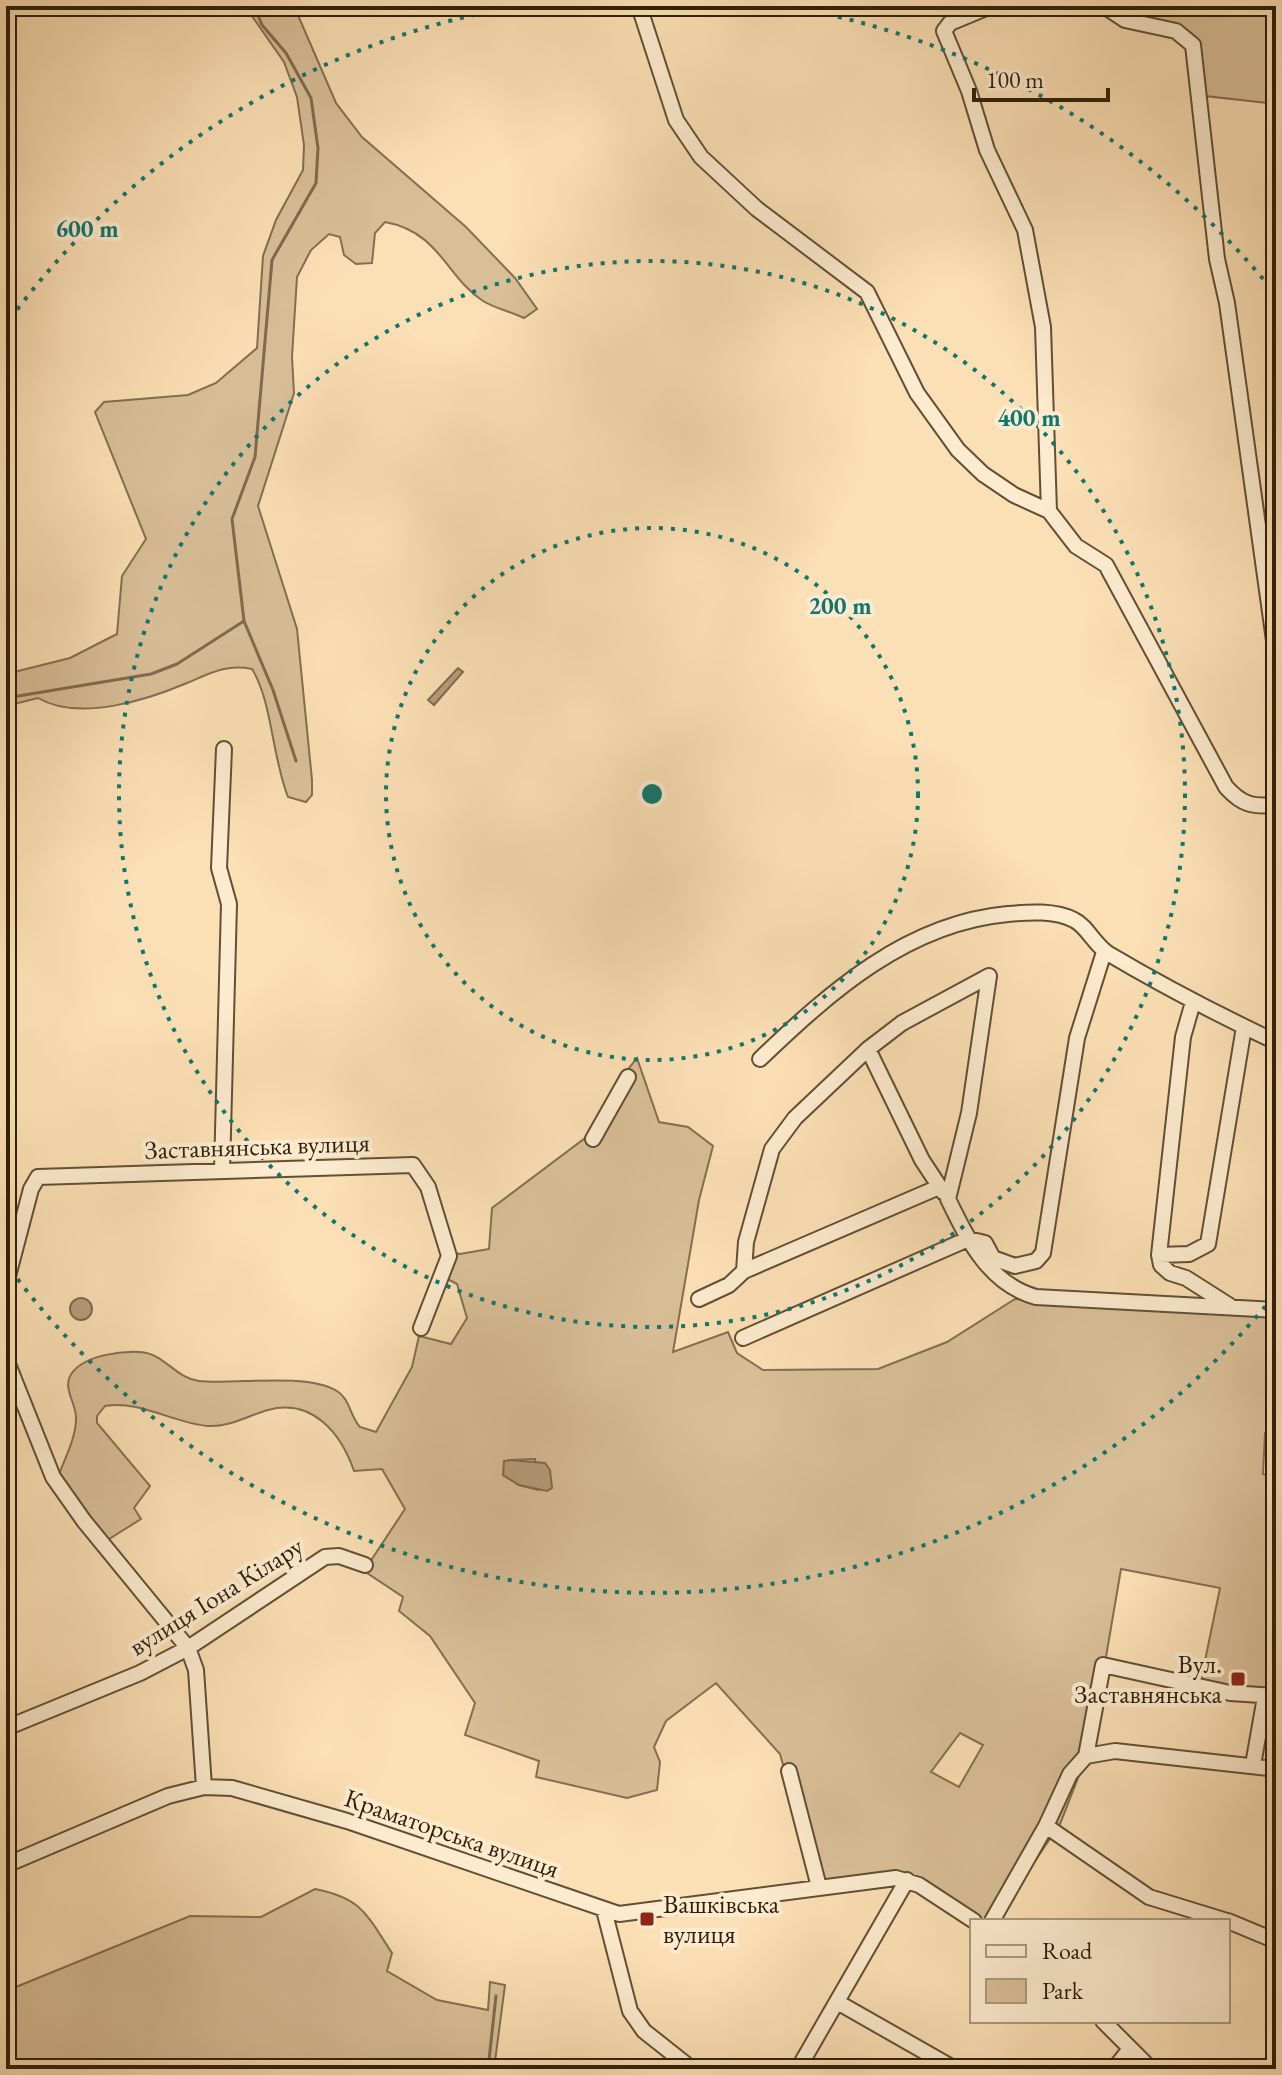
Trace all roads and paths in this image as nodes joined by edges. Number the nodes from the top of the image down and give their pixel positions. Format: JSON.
{"nodes":[{"id":1,"x":639,"y":6,"type":"edge"},
{"id":2,"x":991,"y":6,"type":"edge"},
{"id":3,"x":1104,"y":6,"type":"edge"},
{"id":4,"x":1049,"y":511,"type":"junction"},
{"id":5,"x":1276,"y":655,"type":"edge"},
{"id":6,"x":224,"y":749,"type":"dead end"},
{"id":7,"x":1276,"y":805,"type":"edge"},
{"id":8,"x":1104,"y":952,"type":"junction"},
{"id":9,"x":1193,"y":1002,"type":"junction"},
{"id":10,"x":1244,"y":1027,"type":"junction"},
{"id":11,"x":1276,"y":1042,"type":"edge"},
{"id":12,"x":868,"y":1049,"type":"junction"},
{"id":13,"x":760,"y":1059,"type":"dead end"},
{"id":14,"x":628,"y":1077,"type":"dead end"},
{"id":15,"x":593,"y":1139,"type":"dead end"},
{"id":16,"x":222,"y":1170,"type":"junction"},
{"id":17,"x":943,"y":1193,"type":"junction"},
{"id":18,"x":968,"y":1239,"type":"junction"},
{"id":19,"x":1159,"y":1255,"type":"junction"},
{"id":20,"x":744,"y":1271,"type":"junction"},
{"id":21,"x":6,"y":1284,"type":"edge"},
{"id":22,"x":699,"y":1299,"type":"dead end"},
{"id":23,"x":1234,"y":1308,"type":"junction"},
{"id":24,"x":1276,"y":1310,"type":"edge"},
{"id":25,"x":421,"y":1328,"type":"dead end"},
{"id":26,"x":743,"y":1338,"type":"dead end"},
{"id":27,"x":6,"y":1359,"type":"edge"},
{"id":28,"x":365,"y":1565,"type":"dead end"},
{"id":29,"x":188,"y":1648,"type":"junction"},
{"id":30,"x":1270,"y":1697,"type":"edge"},
{"id":31,"x":6,"y":1728,"type":"edge"},
{"id":32,"x":1086,"y":1756,"type":"junction"},
{"id":33,"x":1253,"y":1765,"type":"junction"},
{"id":34,"x":1276,"y":1769,"type":"edge"},
{"id":35,"x":789,"y":1771,"type":"dead end"},
{"id":36,"x":204,"y":1787,"type":"junction"},
{"id":37,"x":1046,"y":1826,"type":"junction"},
{"id":38,"x":6,"y":1865,"type":"edge"},
{"id":39,"x":902,"y":1879,"type":"junction"},
{"id":40,"x":819,"y":1887,"type":"junction"},
{"id":41,"x":604,"y":1910,"type":"junction"},
{"id":42,"x":971,"y":1919,"type":"edge"},
{"id":43,"x":993,"y":1919,"type":"edge"},
{"id":44,"x":1220,"y":1919,"type":"edge"},
{"id":45,"x":1230,"y":1922,"type":"edge"},
{"id":46,"x":1276,"y":1941,"type":"edge"},
{"id":47,"x":839,"y":2003,"type":"junction"},
{"id":48,"x":1105,"y":2023,"type":"edge"},
{"id":49,"x":1129,"y":2050,"type":"junction"},
{"id":50,"x":692,"y":2069,"type":"edge"},
{"id":51,"x":798,"y":2069,"type":"edge"},
{"id":52,"x":955,"y":2069,"type":"edge"},
{"id":53,"x":1114,"y":2069,"type":"edge"},
{"id":54,"x":1151,"y":2069,"type":"edge"}],
"edges":[{"from":1,"to":4,"type":"street"},
{"from":2,"to":4,"type":"street"},
{"from":3,"to":5,"type":"street"},
{"from":4,"to":7,"type":"street"},
{"from":6,"to":16,"type":"street"},
{"from":8,"to":9,"type":"street"},
{"from":8,"to":13,"type":"street"},
{"from":8,"to":18,"type":"street"},
{"from":9,"to":10,"type":"street"},
{"from":9,"to":19,"type":"street"},
{"from":10,"to":11,"type":"street"},
{"from":10,"to":19,"type":"street"},
{"from":12,"to":17,"type":"street"},
{"from":12,"to":17,"type":"street"},
{"from":12,"to":20,"type":"street"},
{"from":14,"to":15,"type":"street"},
{"from":16,"to":21,"type":"street","name":"Заставнянська вулиця"},
{"from":16,"to":25,"type":"street","name":"Заставнянська вулиця"},
{"from":17,"to":18,"type":"street"},
{"from":17,"to":20,"type":"street"},
{"from":18,"to":23,"type":"street"},
{"from":18,"to":26,"type":"street"},
{"from":19,"to":23,"type":"street"},
{"from":20,"to":22,"type":"street"},
{"from":23,"to":24,"type":"street"},
{"from":27,"to":29,"type":"street"},
{"from":28,"to":29,"type":"street","name":"вулиця Іона Кілару"},
{"from":29,"to":31,"type":"street","name":"вулиця Іона Кілару"},
{"from":29,"to":36,"type":"street"},
{"from":30,"to":32,"type":"street"},
{"from":30,"to":33,"type":"street"},
{"from":32,"to":33,"type":"street"},
{"from":32,"to":37,"type":"street"},
{"from":33,"to":34,"type":"street"},
{"from":35,"to":40,"type":"street"},
{"from":36,"to":38,"type":"street","name":"Краматорська вулиця"},
{"from":36,"to":41,"type":"street","name":"Краматорська вулиця"},
{"from":37,"to":43,"type":"street"},
{"from":37,"to":44,"type":"street"},
{"from":39,"to":40,"type":"street","name":"Краматорська вулиця"},
{"from":39,"to":42,"type":"street"},
{"from":39,"to":47,"type":"street"},
{"from":40,"to":41,"type":"street","name":"Краматорська вулиця"},
{"from":41,"to":50,"type":"street"},
{"from":45,"to":46,"type":"street"},
{"from":47,"to":51,"type":"street"},
{"from":47,"to":52,"type":"street"},
{"from":48,"to":49,"type":"street"},
{"from":49,"to":53,"type":"street"},
{"from":49,"to":54,"type":"street"}]}
